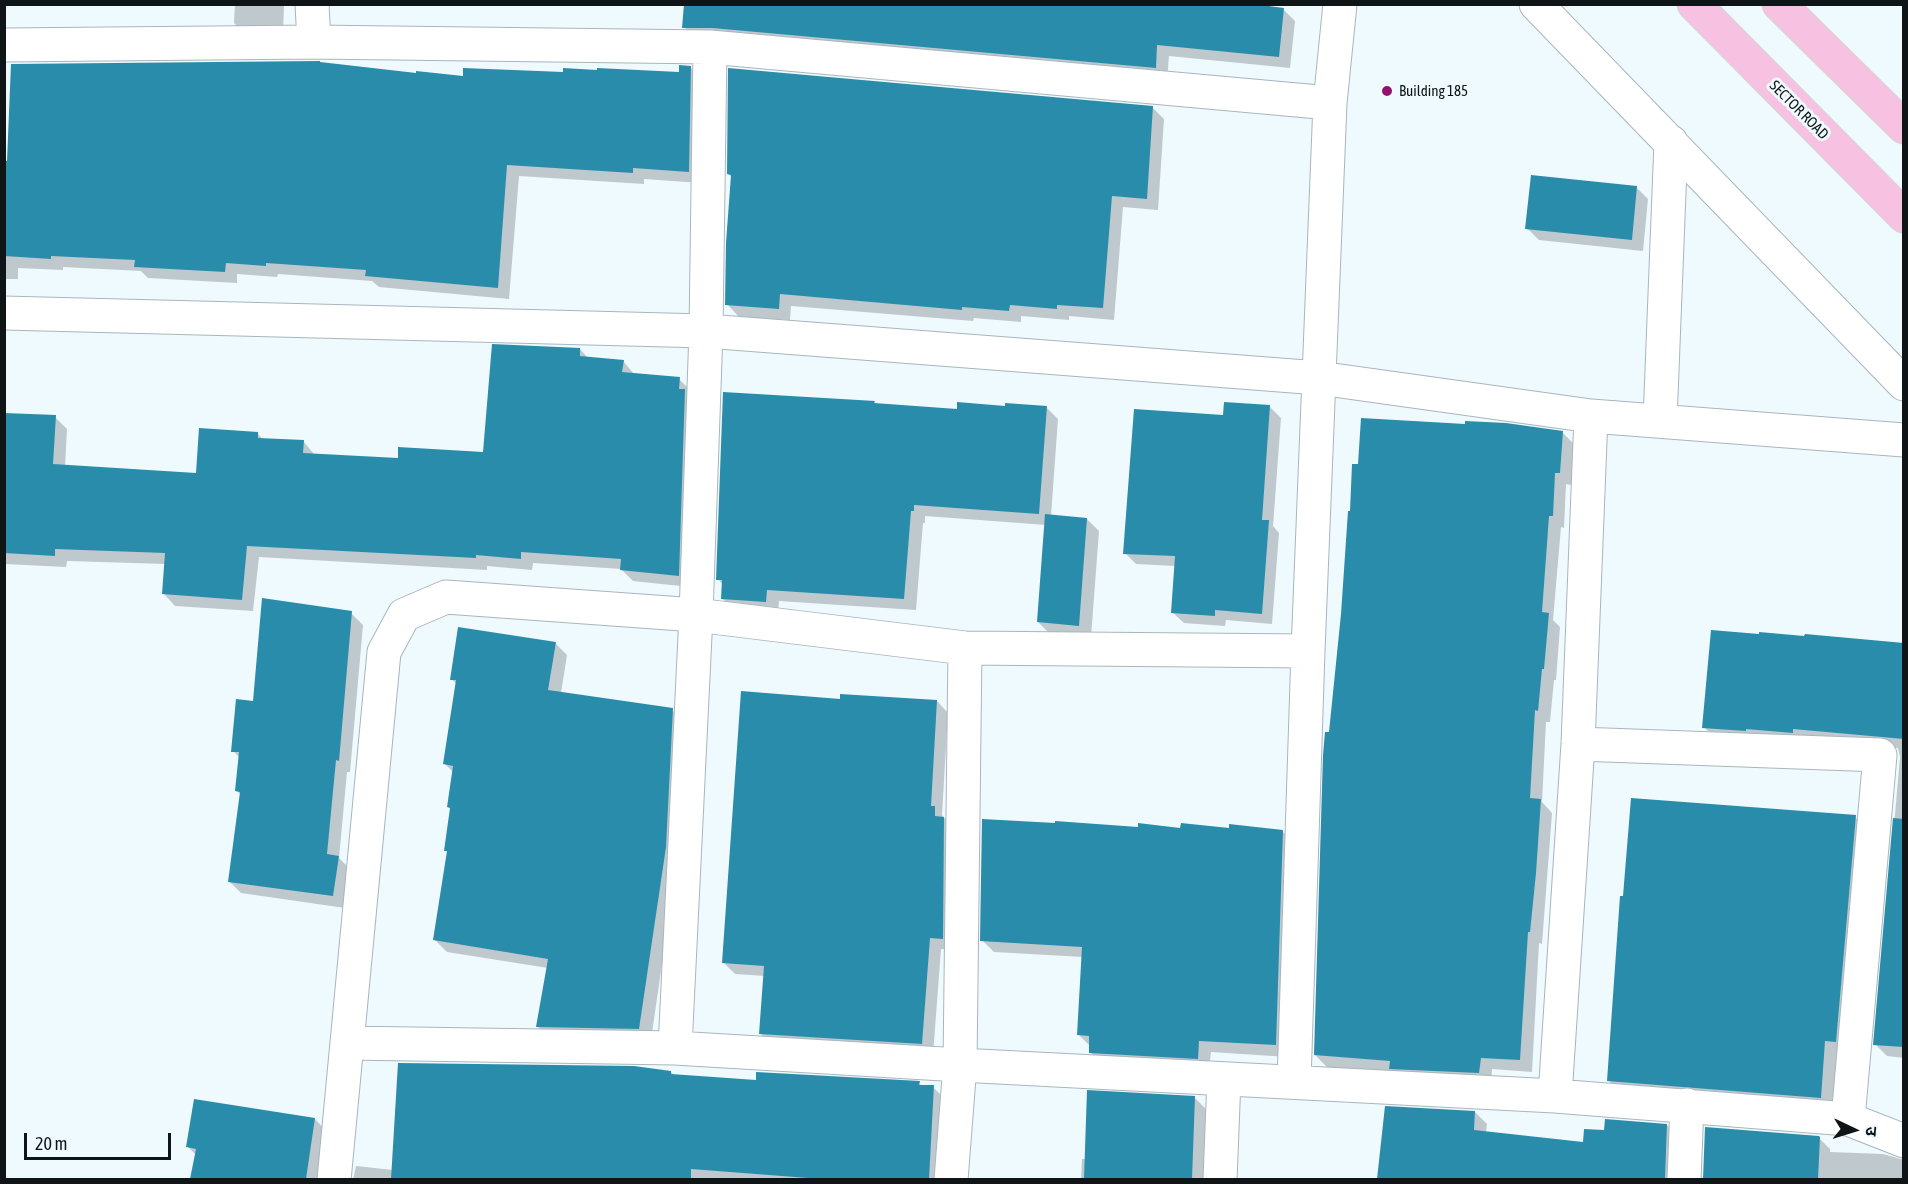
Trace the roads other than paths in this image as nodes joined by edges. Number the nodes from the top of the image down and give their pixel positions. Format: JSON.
{"nodes":[{"id":1,"x":312,"y":4,"type":"edge"},
{"id":2,"x":1340,"y":4,"type":"edge"},
{"id":3,"x":1536,"y":4,"type":"edge"},
{"id":4,"x":1694,"y":4,"type":"edge"},
{"id":5,"x":1779,"y":4,"type":"edge"},
{"id":6,"x":314,"y":42,"type":"junction"},
{"id":7,"x":4,"y":45,"type":"edge"},
{"id":8,"x":710,"y":47,"type":"junction"},
{"id":9,"x":1330,"y":103,"type":"junction"},
{"id":10,"x":1904,"y":128,"type":"edge"},
{"id":11,"x":1671,"y":142,"type":"junction"},
{"id":12,"x":1904,"y":216,"type":"edge"},
{"id":13,"x":4,"y":313,"type":"edge"},
{"id":14,"x":706,"y":331,"type":"junction"},
{"id":15,"x":1319,"y":378,"type":"junction"},
{"id":16,"x":1904,"y":384,"type":"edge"},
{"id":17,"x":1591,"y":416,"type":"junction"},
{"id":18,"x":1660,"y":421,"type":"junction"},
{"id":19,"x":1904,"y":440,"type":"edge"},
{"id":20,"x":696,"y":615,"type":"junction"},
{"id":21,"x":964,"y":648,"type":"junction"},
{"id":22,"x":1308,"y":651,"type":"junction"},
{"id":23,"x":1578,"y":744,"type":"junction"},
{"id":24,"x":347,"y":1043,"type":"junction"},
{"id":25,"x":675,"y":1048,"type":"junction"},
{"id":26,"x":960,"y":1065,"type":"junction"},
{"id":27,"x":1224,"y":1079,"type":"junction"},
{"id":28,"x":1294,"y":1082,"type":"junction"},
{"id":29,"x":1555,"y":1096,"type":"junction"},
{"id":30,"x":1687,"y":1105,"type":"junction"},
{"id":31,"x":1848,"y":1119,"type":"junction"},
{"id":32,"x":1904,"y":1141,"type":"edge"},
{"id":33,"x":334,"y":1179,"type":"edge"},
{"id":34,"x":951,"y":1179,"type":"edge"},
{"id":35,"x":1220,"y":1179,"type":"edge"},
{"id":36,"x":1684,"y":1179,"type":"edge"}],
"edges":[{"from":1,"to":6,"type":"street"},
{"from":2,"to":9,"type":"street"},
{"from":3,"to":11,"type":"street"},
{"from":4,"to":12,"type":"main road","name":"SECTOR ROAD"},
{"from":5,"to":10,"type":"main road"},
{"from":6,"to":7,"type":"street"},
{"from":6,"to":8,"type":"street"},
{"from":8,"to":9,"type":"street"},
{"from":8,"to":14,"type":"street"},
{"from":9,"to":15,"type":"street"},
{"from":11,"to":16,"type":"street"},
{"from":11,"to":18,"type":"street"},
{"from":13,"to":14,"type":"street"},
{"from":14,"to":15,"type":"street"},
{"from":14,"to":20,"type":"street"},
{"from":15,"to":17,"type":"street"},
{"from":15,"to":22,"type":"street"},
{"from":17,"to":18,"type":"street"},
{"from":17,"to":23,"type":"street"},
{"from":18,"to":19,"type":"street"},
{"from":20,"to":21,"type":"street"},
{"from":20,"to":24,"type":"street"},
{"from":20,"to":25,"type":"street"},
{"from":21,"to":22,"type":"street"},
{"from":21,"to":26,"type":"street"},
{"from":22,"to":28,"type":"street"},
{"from":23,"to":29,"type":"street"},
{"from":23,"to":31,"type":"street"},
{"from":24,"to":25,"type":"street"},
{"from":24,"to":33,"type":"street"},
{"from":25,"to":26,"type":"street"},
{"from":26,"to":27,"type":"street"},
{"from":26,"to":34,"type":"street"},
{"from":27,"to":28,"type":"street"},
{"from":27,"to":35,"type":"street"},
{"from":28,"to":29,"type":"street"},
{"from":29,"to":30,"type":"street"},
{"from":30,"to":31,"type":"street"},
{"from":30,"to":36,"type":"street"},
{"from":31,"to":32,"type":"street"}]}
